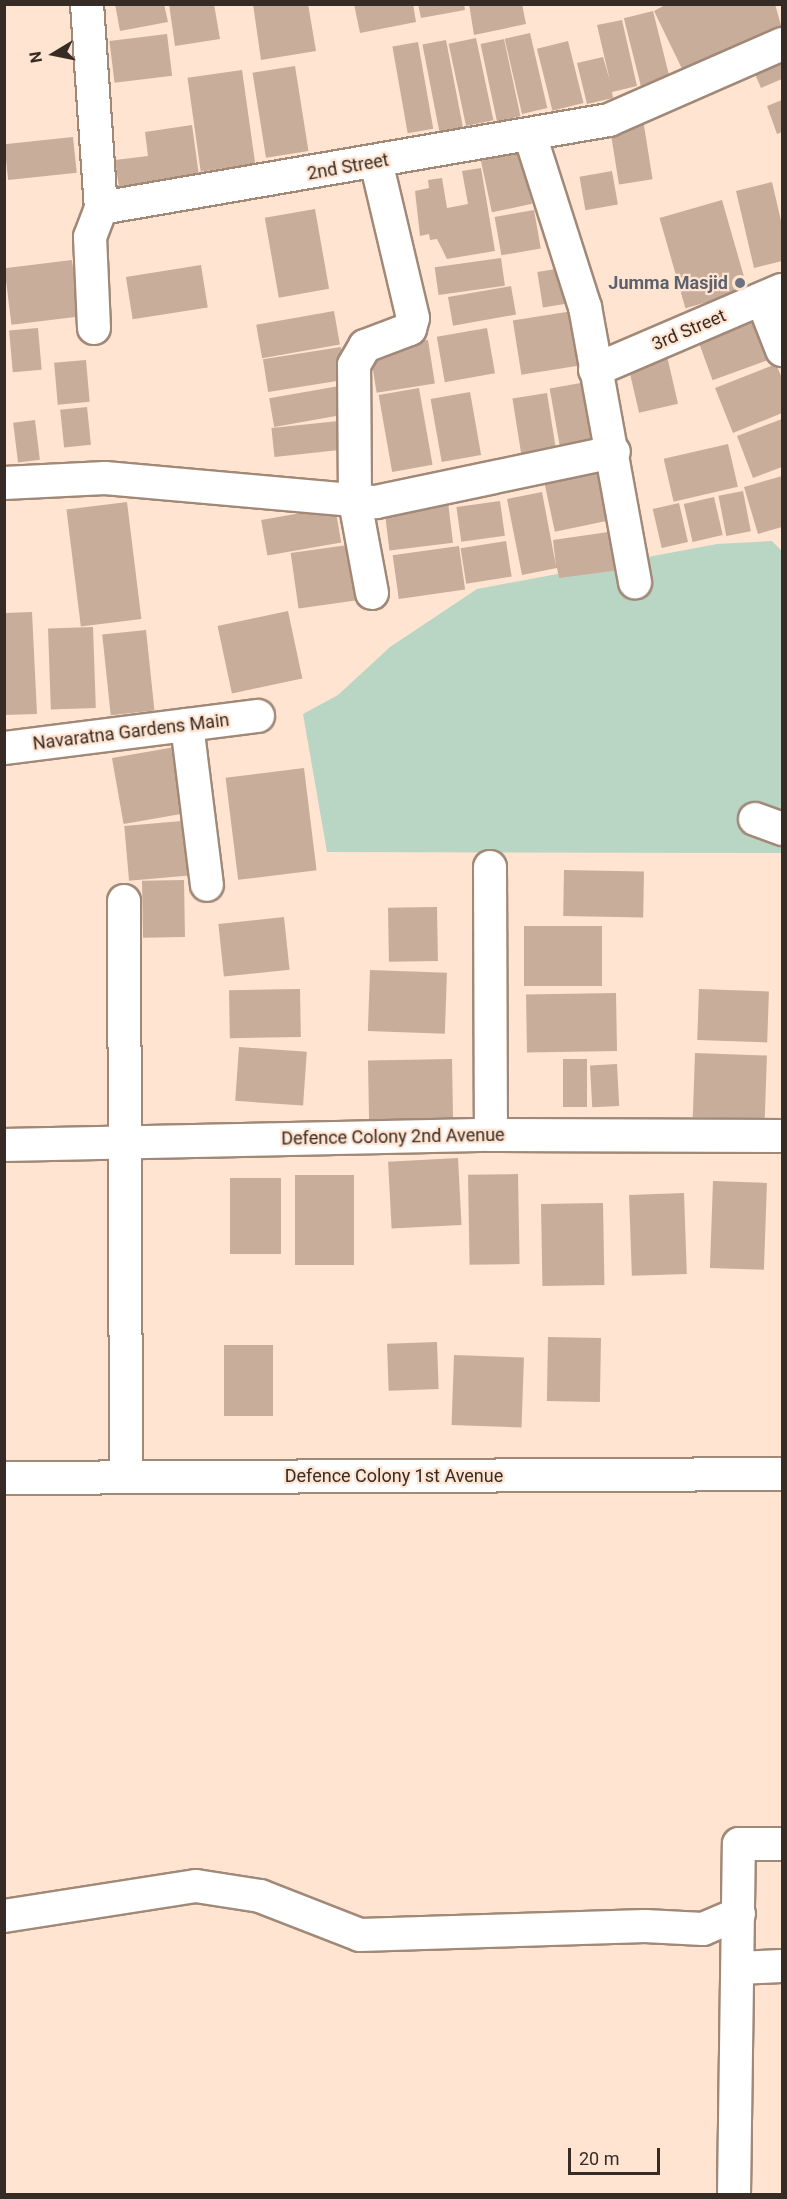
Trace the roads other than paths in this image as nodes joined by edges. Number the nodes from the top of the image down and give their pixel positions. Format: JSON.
{"nodes":[{"id":1,"x":87,"y":4,"type":"edge"},
{"id":2,"x":783,"y":44,"type":"edge"},
{"id":3,"x":530,"y":135,"type":"junction"},
{"id":4,"x":376,"y":162,"type":"junction"},
{"id":5,"x":101,"y":208,"type":"junction"},
{"id":6,"x":772,"y":295,"type":"edge"},
{"id":7,"x":94,"y":328,"type":"dead end"},
{"id":8,"x":783,"y":350,"type":"edge"},
{"id":9,"x":595,"y":369,"type":"junction"},
{"id":10,"x":614,"y":452,"type":"junction"},
{"id":11,"x":4,"y":483,"type":"edge"},
{"id":12,"x":355,"y":501,"type":"junction"},
{"id":13,"x":635,"y":582,"type":"dead end"},
{"id":14,"x":372,"y":593,"type":"dead end"},
{"id":15,"x":258,"y":716,"type":"dead end"},
{"id":16,"x":187,"y":725,"type":"junction"},
{"id":17,"x":4,"y":748,"type":"edge"},
{"id":18,"x":489,"y":867,"type":"dead end"},
{"id":19,"x":207,"y":885,"type":"dead end"},
{"id":20,"x":124,"y":901,"type":"dead end"},
{"id":21,"x":491,"y":1134,"type":"junction"},
{"id":22,"x":783,"y":1136,"type":"edge"},
{"id":23,"x":126,"y":1143,"type":"junction"},
{"id":24,"x":4,"y":1145,"type":"edge"},
{"id":25,"x":783,"y":1474,"type":"edge"},
{"id":26,"x":126,"y":1477,"type":"junction"},
{"id":27,"x":4,"y":1478,"type":"edge"},
{"id":28,"x":783,"y":1844,"type":"edge"},
{"id":29,"x":738,"y":1914,"type":"junction"},
{"id":30,"x":4,"y":1916,"type":"edge"},
{"id":31,"x":783,"y":1966,"type":"edge"},
{"id":32,"x":738,"y":1968,"type":"junction"},
{"id":33,"x":735,"y":2194,"type":"edge"}],
"edges":[{"from":1,"to":5,"type":"street"},
{"from":2,"to":3,"type":"street","name":"2nd Street"},
{"from":3,"to":4,"type":"street","name":"2nd Street"},
{"from":3,"to":9,"type":"street"},
{"from":4,"to":5,"type":"street","name":"2nd Street"},
{"from":4,"to":12,"type":"street"},
{"from":5,"to":7,"type":"street"},
{"from":6,"to":8,"type":"street"},
{"from":6,"to":9,"type":"street","name":"3rd Street"},
{"from":9,"to":10,"type":"street"},
{"from":10,"to":12,"type":"street"},
{"from":10,"to":13,"type":"street"},
{"from":11,"to":12,"type":"street"},
{"from":12,"to":14,"type":"street"},
{"from":15,"to":16,"type":"street","name":"Navaratna Gardens Main"},
{"from":16,"to":17,"type":"street","name":"Navaratna Gardens Main"},
{"from":16,"to":19,"type":"street"},
{"from":18,"to":21,"type":"street"},
{"from":20,"to":23,"type":"street"},
{"from":21,"to":22,"type":"street","name":"Defence Colony 2nd Avenue"},
{"from":21,"to":23,"type":"street","name":"Defence Colony 2nd Avenue"},
{"from":23,"to":24,"type":"street","name":"Defence Colony 2nd Avenue"},
{"from":23,"to":26,"type":"street"},
{"from":25,"to":26,"type":"street","name":"Defence Colony 1st Avenue"},
{"from":26,"to":27,"type":"street","name":"Defence Colony 1st Avenue"},
{"from":28,"to":29,"type":"street"},
{"from":29,"to":30,"type":"street"},
{"from":29,"to":32,"type":"street"},
{"from":31,"to":32,"type":"street"},
{"from":32,"to":33,"type":"street"}]}
